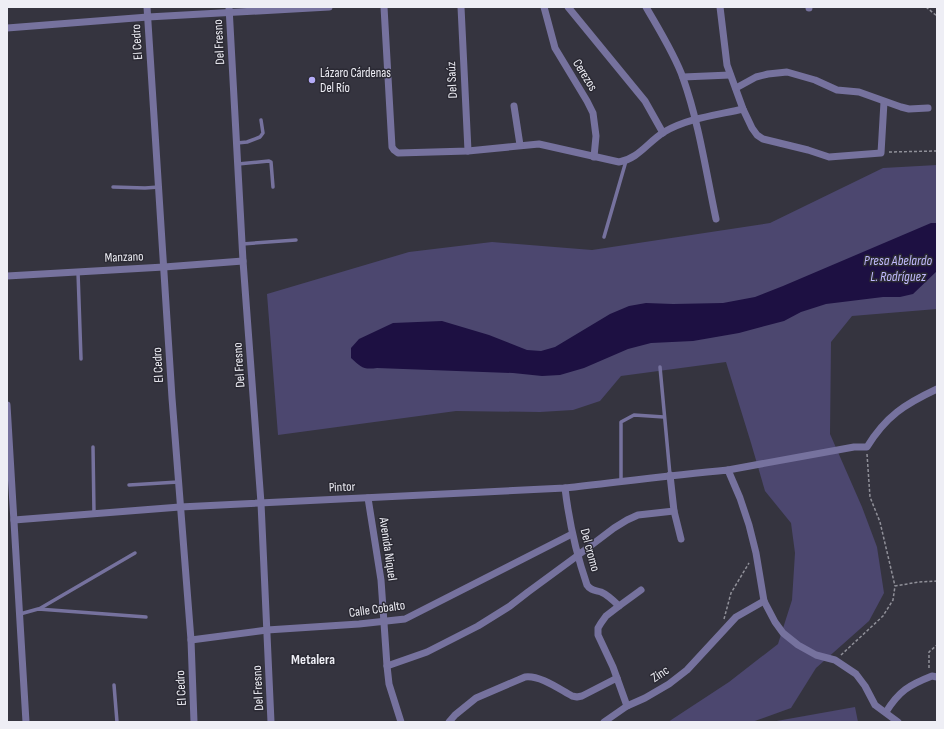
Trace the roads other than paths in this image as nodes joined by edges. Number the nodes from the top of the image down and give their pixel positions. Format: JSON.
{"nodes":[{"id":1,"x":147,"y":7,"type":"edge"},
{"id":2,"x":329,"y":7,"type":"edge"},
{"id":3,"x":384,"y":7,"type":"edge"},
{"id":4,"x":461,"y":7,"type":"edge"},
{"id":5,"x":544,"y":7,"type":"edge"},
{"id":6,"x":568,"y":7,"type":"edge"},
{"id":7,"x":646,"y":7,"type":"edge"},
{"id":8,"x":720,"y":7,"type":"edge"},
{"id":9,"x":309,"y":8,"type":"edge"},
{"id":10,"x":229,"y":10,"type":"edge"},
{"id":11,"x":148,"y":17,"type":"junction"},
{"id":12,"x":7,"y":28,"type":"edge"},
{"id":13,"x":730,"y":75,"type":"junction"},
{"id":14,"x":683,"y":77,"type":"junction"},
{"id":15,"x":736,"y":88,"type":"junction"},
{"id":16,"x":884,"y":102,"type":"junction"},
{"id":17,"x":514,"y":106,"type":"dead end"},
{"id":18,"x":928,"y":108,"type":"dead end"},
{"id":19,"x":743,"y":110,"type":"junction"},
{"id":20,"x":695,"y":119,"type":"junction"},
{"id":21,"x":261,"y":120,"type":"dead end"},
{"id":22,"x":663,"y":132,"type":"junction"},
{"id":23,"x":237,"y":143,"type":"junction"},
{"id":24,"x":520,"y":146,"type":"junction"},
{"id":25,"x":468,"y":151,"type":"junction"},
{"id":26,"x":594,"y":157,"type":"junction"},
{"id":27,"x":626,"y":161,"type":"junction"},
{"id":28,"x":238,"y":164,"type":"junction"},
{"id":29,"x":113,"y":187,"type":"dead end"},
{"id":30,"x":159,"y":187,"type":"junction"},
{"id":31,"x":273,"y":187,"type":"dead end"},
{"id":32,"x":716,"y":219,"type":"dead end"},
{"id":33,"x":604,"y":237,"type":"dead end"},
{"id":34,"x":296,"y":240,"type":"dead end"},
{"id":35,"x":242,"y":244,"type":"junction"},
{"id":36,"x":243,"y":261,"type":"junction"},
{"id":37,"x":164,"y":267,"type":"junction"},
{"id":38,"x":78,"y":271,"type":"junction"},
{"id":39,"x":7,"y":276,"type":"edge"},
{"id":40,"x":81,"y":359,"type":"dead end"},
{"id":41,"x":660,"y":367,"type":"dead end"},
{"id":42,"x":937,"y":389,"type":"edge"},
{"id":43,"x":7,"y":405,"type":"edge"},
{"id":44,"x":664,"y":417,"type":"junction"},
{"id":45,"x":94,"y":447,"type":"dead end"},
{"id":46,"x":728,"y":470,"type":"junction"},
{"id":47,"x":670,"y":475,"type":"junction"},
{"id":48,"x":178,"y":482,"type":"junction"},
{"id":49,"x":621,"y":482,"type":"junction"},
{"id":50,"x":129,"y":485,"type":"dead end"},
{"id":51,"x":565,"y":488,"type":"junction"},
{"id":52,"x":368,"y":498,"type":"junction"},
{"id":53,"x":261,"y":502,"type":"junction"},
{"id":54,"x":180,"y":507,"type":"junction"},
{"id":55,"x":674,"y":511,"type":"junction"},
{"id":56,"x":94,"y":513,"type":"junction"},
{"id":57,"x":14,"y":520,"type":"junction"},
{"id":58,"x":572,"y":534,"type":"junction"},
{"id":59,"x":681,"y":539,"type":"dead end"},
{"id":60,"x":135,"y":553,"type":"dead end"},
{"id":61,"x":577,"y":556,"type":"junction"},
{"id":62,"x":641,"y":590,"type":"dead end"},
{"id":63,"x":764,"y":601,"type":"junction"},
{"id":64,"x":619,"y":606,"type":"junction"},
{"id":65,"x":38,"y":609,"type":"junction"},
{"id":66,"x":20,"y":614,"type":"junction"},
{"id":67,"x":146,"y":618,"type":"dead end"},
{"id":68,"x":384,"y":622,"type":"junction"},
{"id":69,"x":267,"y":630,"type":"junction"},
{"id":70,"x":191,"y":640,"type":"junction"},
{"id":71,"x":386,"y":666,"type":"junction"},
{"id":72,"x":934,"y":677,"type":"edge"},
{"id":73,"x":617,"y":678,"type":"junction"},
{"id":74,"x":114,"y":685,"type":"dead end"},
{"id":75,"x":628,"y":706,"type":"junction"},
{"id":76,"x":886,"y":712,"type":"junction"},
{"id":77,"x":26,"y":722,"type":"edge"},
{"id":78,"x":117,"y":722,"type":"edge"},
{"id":79,"x":194,"y":722,"type":"edge"},
{"id":80,"x":271,"y":722,"type":"edge"},
{"id":81,"x":401,"y":722,"type":"edge"},
{"id":82,"x":449,"y":722,"type":"edge"},
{"id":83,"x":604,"y":722,"type":"edge"},
{"id":84,"x":897,"y":722,"type":"edge"}],
"edges":[{"from":1,"to":11,"type":"street","name":"El Cedro"},
{"from":2,"to":9,"type":"street"},
{"from":3,"to":25,"type":"street"},
{"from":4,"to":25,"type":"street","name":"Del Saúz"},
{"from":5,"to":26,"type":"street","name":"Cerezos"},
{"from":6,"to":22,"type":"street"},
{"from":7,"to":14,"type":"street"},
{"from":8,"to":13,"type":"street"},
{"from":9,"to":10,"type":"street"},
{"from":10,"to":11,"type":"street"},
{"from":10,"to":23,"type":"street","name":"Del Fresno"},
{"from":11,"to":12,"type":"street"},
{"from":11,"to":30,"type":"street","name":"El Cedro"},
{"from":13,"to":14,"type":"street"},
{"from":13,"to":15,"type":"street"},
{"from":14,"to":20,"type":"street"},
{"from":15,"to":16,"type":"street"},
{"from":15,"to":19,"type":"street"},
{"from":16,"to":18,"type":"street"},
{"from":16,"to":19,"type":"street"},
{"from":17,"to":24,"type":"street"},
{"from":19,"to":20,"type":"street"},
{"from":20,"to":22,"type":"street"},
{"from":20,"to":32,"type":"street"},
{"from":21,"to":23,"type":"lane"},
{"from":22,"to":27,"type":"street"},
{"from":23,"to":28,"type":"street","name":"Del Fresno"},
{"from":24,"to":25,"type":"street"},
{"from":24,"to":26,"type":"street"},
{"from":26,"to":27,"type":"street"},
{"from":27,"to":33,"type":"lane"},
{"from":28,"to":31,"type":"lane"},
{"from":28,"to":35,"type":"street","name":"Del Fresno"},
{"from":29,"to":30,"type":"lane"},
{"from":30,"to":37,"type":"street","name":"El Cedro"},
{"from":34,"to":35,"type":"lane"},
{"from":35,"to":36,"type":"street","name":"Del Fresno"},
{"from":36,"to":37,"type":"street","name":"Manzano"},
{"from":36,"to":53,"type":"street","name":"Del Fresno"},
{"from":37,"to":38,"type":"street","name":"Manzano"},
{"from":37,"to":48,"type":"street","name":"El Cedro"},
{"from":38,"to":39,"type":"street","name":"Manzano"},
{"from":38,"to":40,"type":"lane"},
{"from":41,"to":44,"type":"lane"},
{"from":42,"to":46,"type":"street","name":"Pintor"},
{"from":43,"to":57,"type":"street"},
{"from":44,"to":47,"type":"lane"},
{"from":44,"to":49,"type":"lane"},
{"from":45,"to":56,"type":"lane"},
{"from":46,"to":47,"type":"street","name":"Pintor"},
{"from":46,"to":63,"type":"street"},
{"from":47,"to":49,"type":"street","name":"Pintor"},
{"from":47,"to":55,"type":"street"},
{"from":48,"to":50,"type":"lane"},
{"from":48,"to":54,"type":"street","name":"El Cedro"},
{"from":49,"to":51,"type":"street","name":"Pintor"},
{"from":51,"to":52,"type":"street","name":"Pintor"},
{"from":51,"to":58,"type":"street","name":"Del cromo"},
{"from":52,"to":53,"type":"street","name":"Pintor"},
{"from":52,"to":68,"type":"street","name":"Avenida Niquel"},
{"from":53,"to":54,"type":"street","name":"Pintor"},
{"from":53,"to":69,"type":"street","name":"Del Fresno"},
{"from":54,"to":56,"type":"street","name":"Pintor"},
{"from":54,"to":70,"type":"street","name":"El Cedro"},
{"from":55,"to":59,"type":"street"},
{"from":55,"to":61,"type":"street"},
{"from":56,"to":57,"type":"street","name":"Pintor"},
{"from":57,"to":66,"type":"street"},
{"from":58,"to":61,"type":"street","name":"Del cromo"},
{"from":58,"to":68,"type":"street","name":"Calle Cobalto"},
{"from":60,"to":65,"type":"lane"},
{"from":61,"to":64,"type":"street","name":"Del cromo"},
{"from":61,"to":71,"type":"street"},
{"from":62,"to":64,"type":"street"},
{"from":63,"to":75,"type":"street","name":"Zinc"},
{"from":63,"to":76,"type":"street"},
{"from":64,"to":73,"type":"street"},
{"from":65,"to":66,"type":"lane"},
{"from":65,"to":67,"type":"lane"},
{"from":66,"to":77,"type":"street"},
{"from":68,"to":69,"type":"street","name":"Calle Cobalto"},
{"from":68,"to":71,"type":"street","name":"Avenida Niquel"},
{"from":69,"to":70,"type":"street","name":"Calle Cobalto"},
{"from":69,"to":80,"type":"street","name":"Del Fresno"},
{"from":70,"to":79,"type":"street","name":"El Cedro"},
{"from":71,"to":81,"type":"street","name":"Avenida Niquel"},
{"from":72,"to":76,"type":"street"},
{"from":73,"to":75,"type":"street"},
{"from":73,"to":82,"type":"street"},
{"from":74,"to":78,"type":"lane"},
{"from":75,"to":83,"type":"street","name":"Zinc"},
{"from":76,"to":84,"type":"street"}]}
